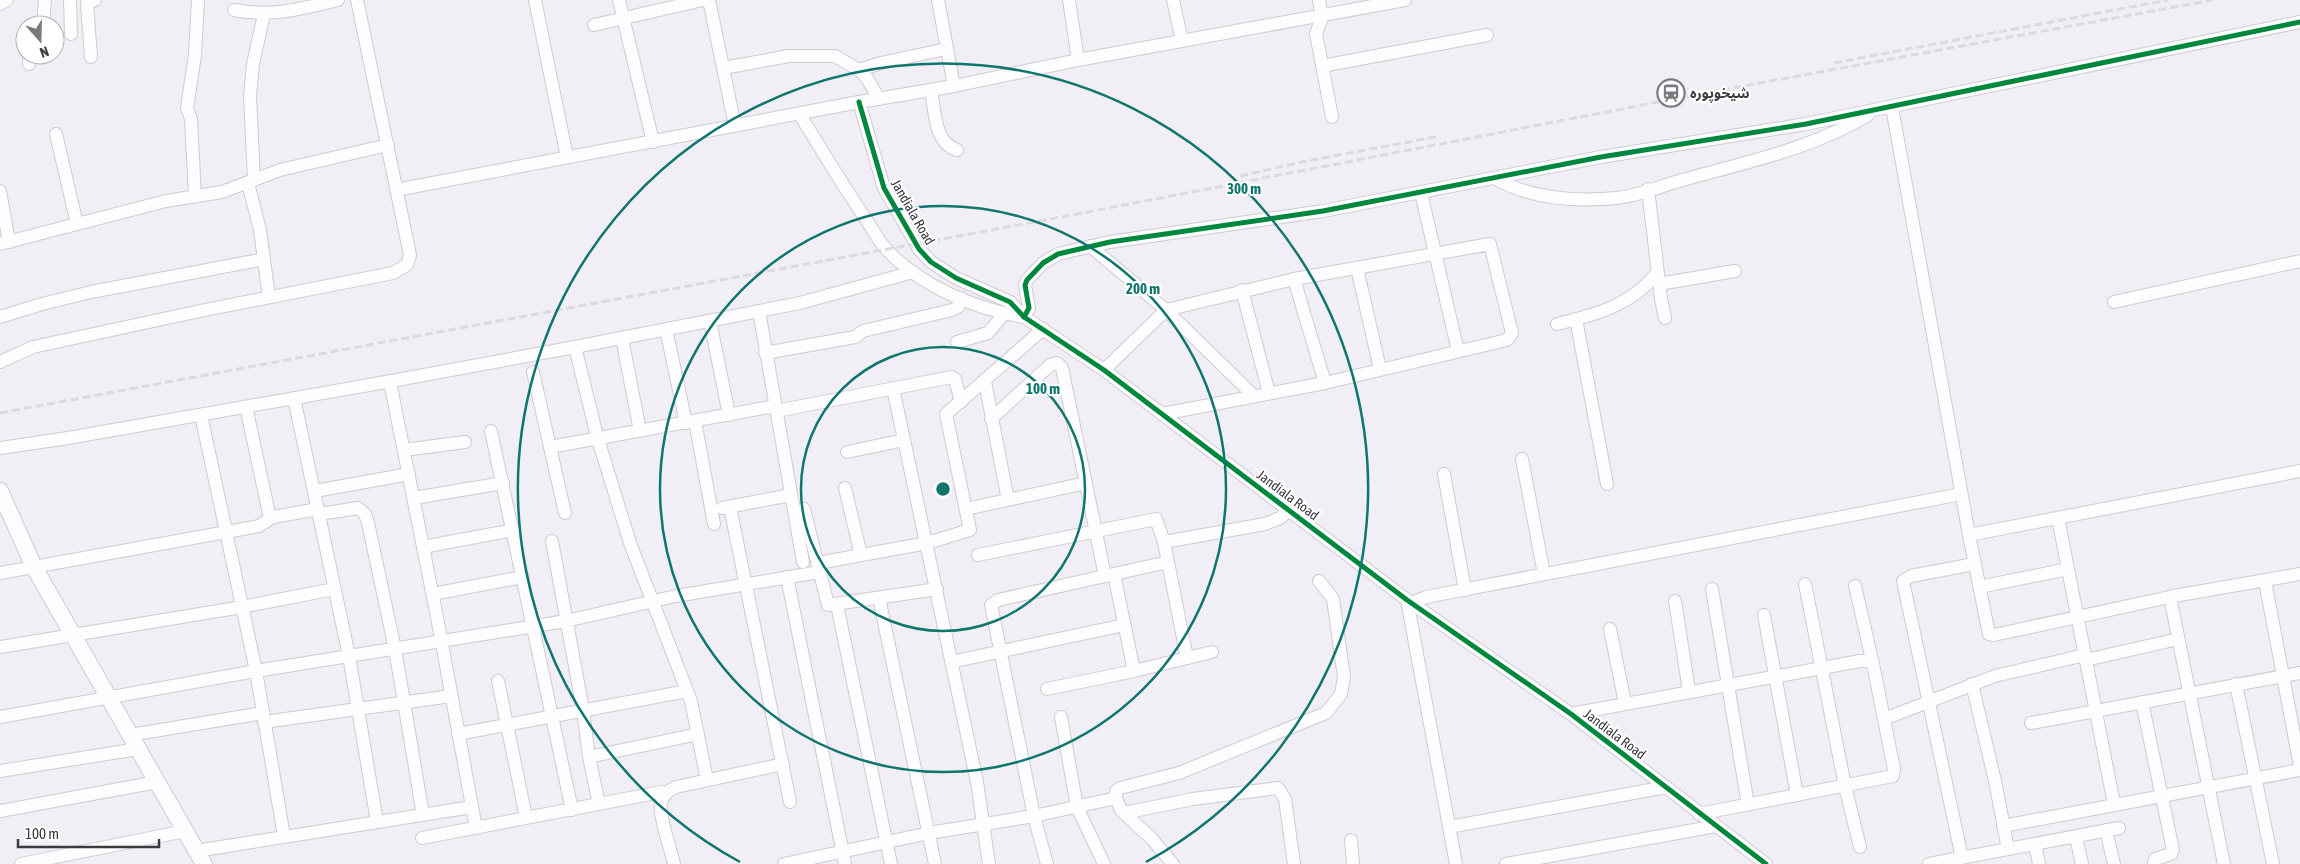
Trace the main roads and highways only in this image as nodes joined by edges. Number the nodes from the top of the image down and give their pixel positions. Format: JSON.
{"nodes":[{"id":1,"x":0,"y":491,"type":"edge"},
{"id":2,"x":200,"y":858,"type":"edge"}],
"edges":[{"from":1,"to":2,"type":"main road"}]}
